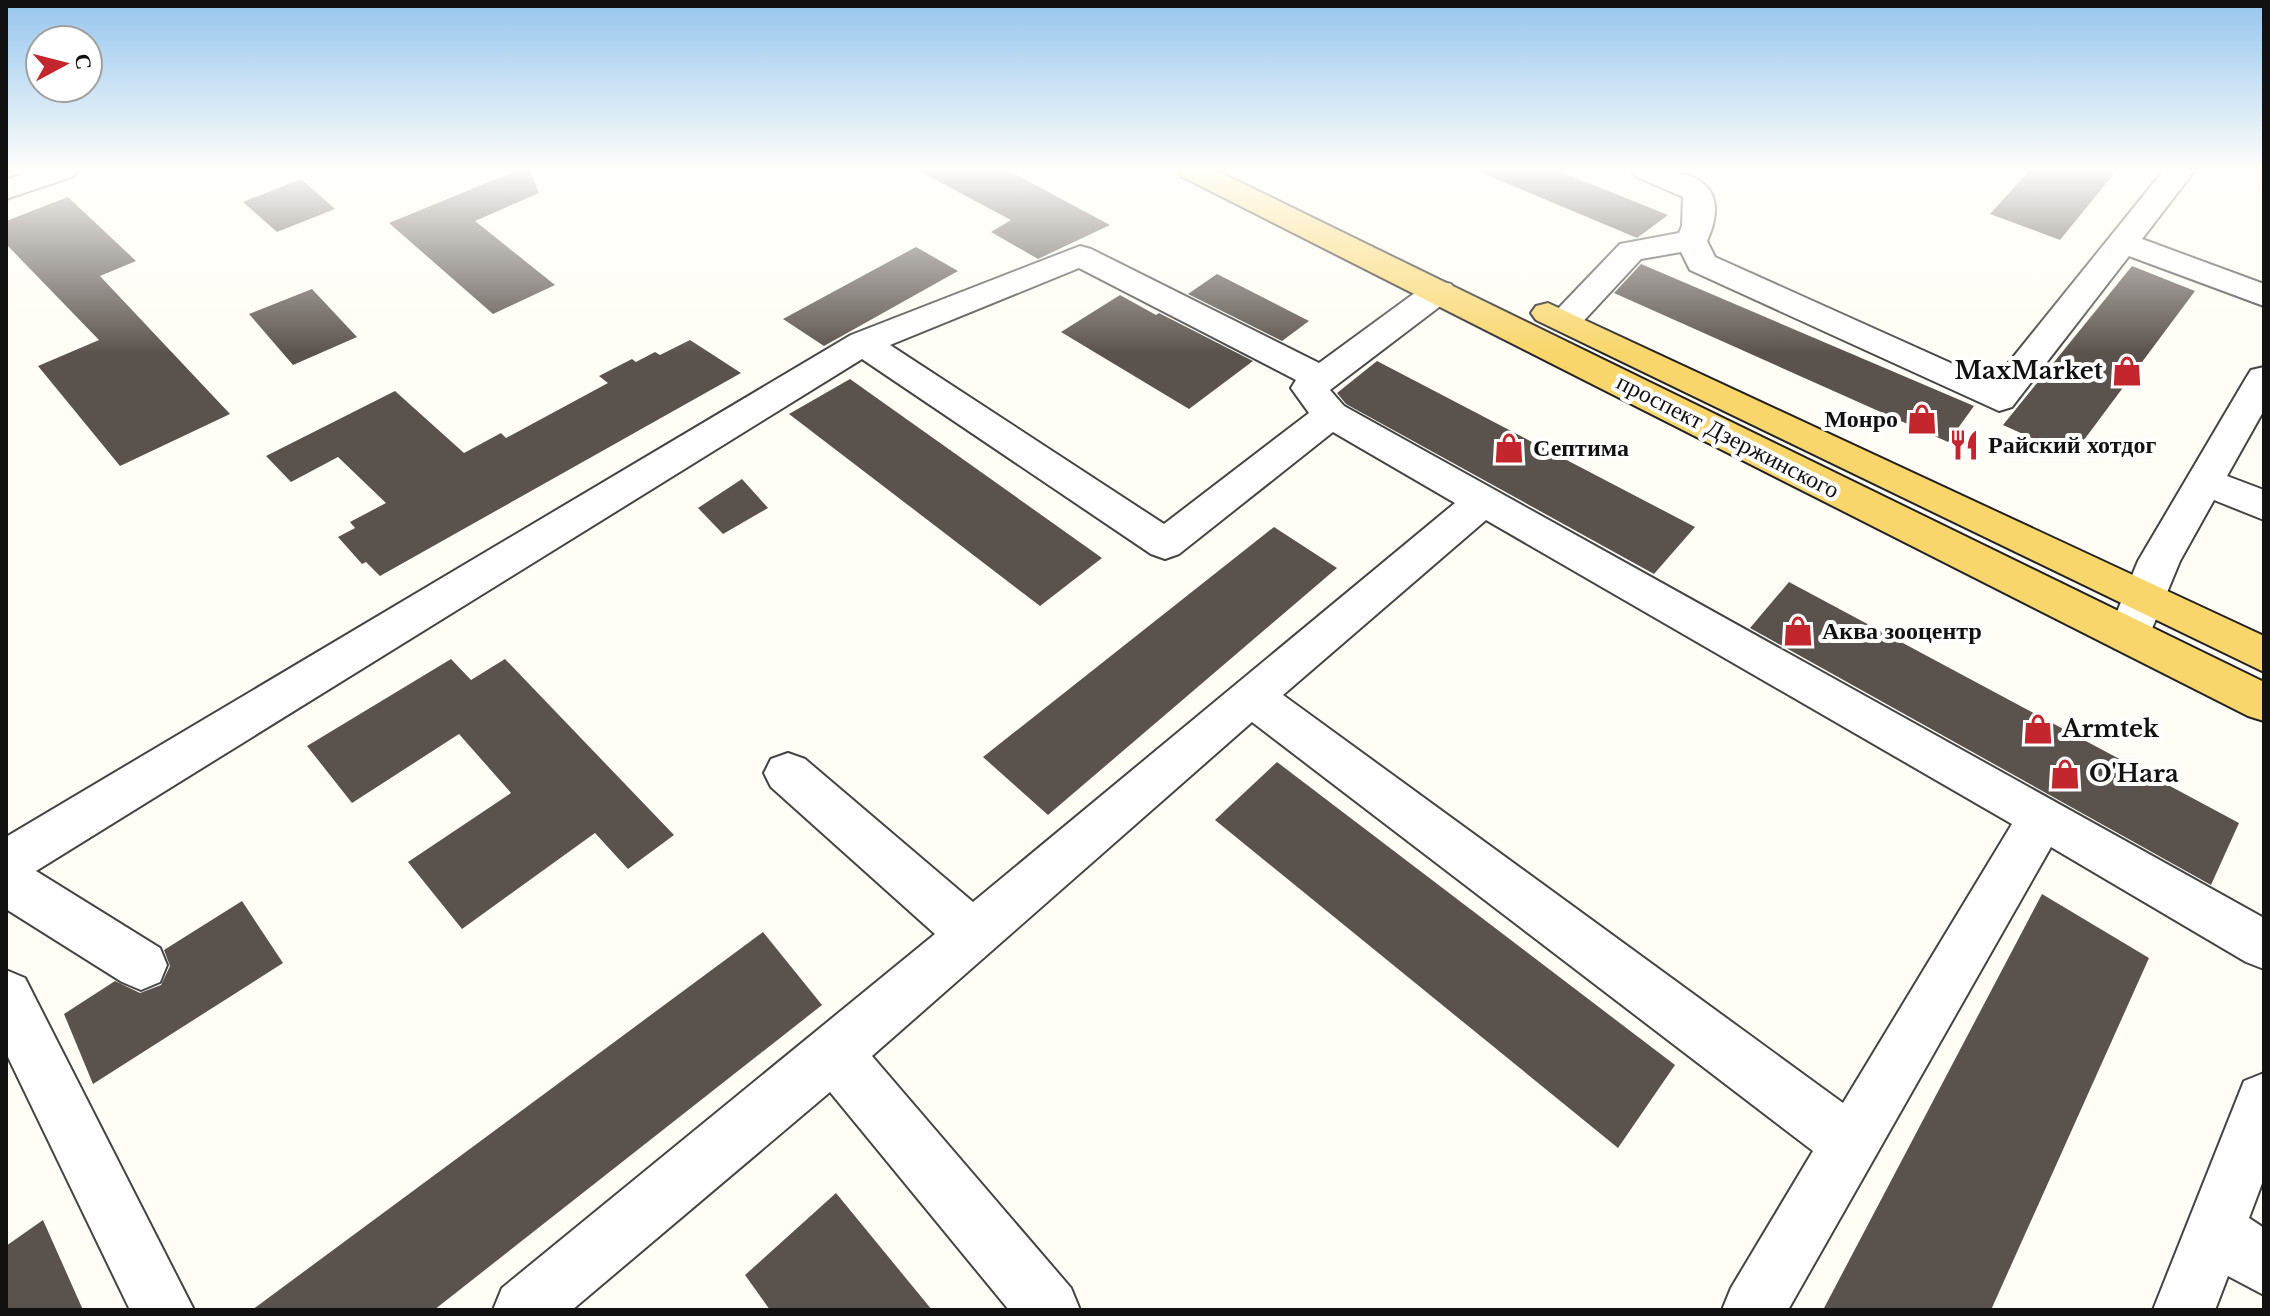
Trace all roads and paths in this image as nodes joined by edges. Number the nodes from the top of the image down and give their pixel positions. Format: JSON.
{"nodes":[{"id":1,"x":1317,"y":231,"type":"edge"},
{"id":2,"x":1379,"y":231,"type":"edge"},
{"id":3,"x":1695,"y":231,"type":"edge"},
{"id":4,"x":2131,"y":231,"type":"edge"},
{"id":5,"x":1691,"y":241,"type":"junction"},
{"id":6,"x":2122,"y":242,"type":"junction"},
{"id":7,"x":1439,"y":291,"type":"junction"},
{"id":8,"x":2264,"y":296,"type":"edge"},
{"id":9,"x":1565,"y":321,"type":"junction"},
{"id":10,"x":863,"y":343,"type":"junction"},
{"id":11,"x":2264,"y":378,"type":"edge"},
{"id":12,"x":1326,"y":397,"type":"junction"},
{"id":13,"x":2204,"y":481,"type":"junction"},
{"id":14,"x":1483,"y":501,"type":"junction"},
{"id":15,"x":2264,"y":506,"type":"edge"},
{"id":16,"x":2144,"y":598,"type":"junction"},
{"id":17,"x":2129,"y":636,"type":"junction"},
{"id":18,"x":2264,"y":655,"type":"edge"},
{"id":19,"x":1251,"y":696,"type":"junction"},
{"id":20,"x":2264,"y":703,"type":"edge"},
{"id":21,"x":788,"y":773,"type":"dead end"},
{"id":22,"x":2042,"y":817,"type":"junction"},
{"id":23,"x":6,"y":863,"type":"edge"},
{"id":24,"x":6,"y":886,"type":"edge"},
{"id":25,"x":972,"y":934,"type":"junction"},
{"id":26,"x":2264,"y":945,"type":"edge"},
{"id":27,"x":141,"y":965,"type":"dead end"},
{"id":28,"x":6,"y":996,"type":"edge"},
{"id":29,"x":834,"y":1053,"type":"junction"},
{"id":30,"x":2264,"y":1101,"type":"edge"},
{"id":31,"x":1851,"y":1144,"type":"junction"},
{"id":32,"x":2213,"y":1229,"type":"junction"},
{"id":33,"x":2264,"y":1264,"type":"edge"},
{"id":34,"x":163,"y":1310,"type":"edge"},
{"id":35,"x":524,"y":1310,"type":"edge"},
{"id":36,"x":1049,"y":1310,"type":"edge"},
{"id":37,"x":1753,"y":1310,"type":"edge"},
{"id":38,"x":2184,"y":1310,"type":"edge"}],
"edges":[{"from":1,"to":7,"type":"main road","name":"проспект Дзержинского"},
{"from":2,"to":9,"type":"main road","name":"проспект Дзержинского"},
{"from":3,"to":5,"type":"street"},
{"from":4,"to":6,"type":"street"},
{"from":5,"to":6,"type":"street"},
{"from":5,"to":9,"type":"street"},
{"from":6,"to":8,"type":"street"},
{"from":7,"to":12,"type":"street"},
{"from":7,"to":17,"type":"main road","name":"проспект Дзержинского"},
{"from":9,"to":16,"type":"main road","name":"проспект Дзержинского"},
{"from":10,"to":12,"type":"street"},
{"from":10,"to":12,"type":"street"},
{"from":10,"to":23,"type":"street"},
{"from":11,"to":13,"type":"street"},
{"from":12,"to":14,"type":"street"},
{"from":13,"to":15,"type":"street"},
{"from":13,"to":16,"type":"street"},
{"from":14,"to":19,"type":"street"},
{"from":14,"to":22,"type":"street"},
{"from":16,"to":17,"type":"street"},
{"from":16,"to":18,"type":"main road","name":"проспект Дзержинского"},
{"from":17,"to":20,"type":"main road","name":"проспект Дзержинского"},
{"from":19,"to":25,"type":"street"},
{"from":19,"to":31,"type":"street"},
{"from":21,"to":25,"type":"street"},
{"from":22,"to":26,"type":"street"},
{"from":22,"to":31,"type":"street"},
{"from":24,"to":27,"type":"street"},
{"from":25,"to":29,"type":"street"},
{"from":28,"to":34,"type":"street"},
{"from":29,"to":35,"type":"street"},
{"from":29,"to":36,"type":"street"},
{"from":30,"to":32,"type":"street"},
{"from":31,"to":37,"type":"street"},
{"from":32,"to":33,"type":"street"},
{"from":32,"to":38,"type":"street"}]}
